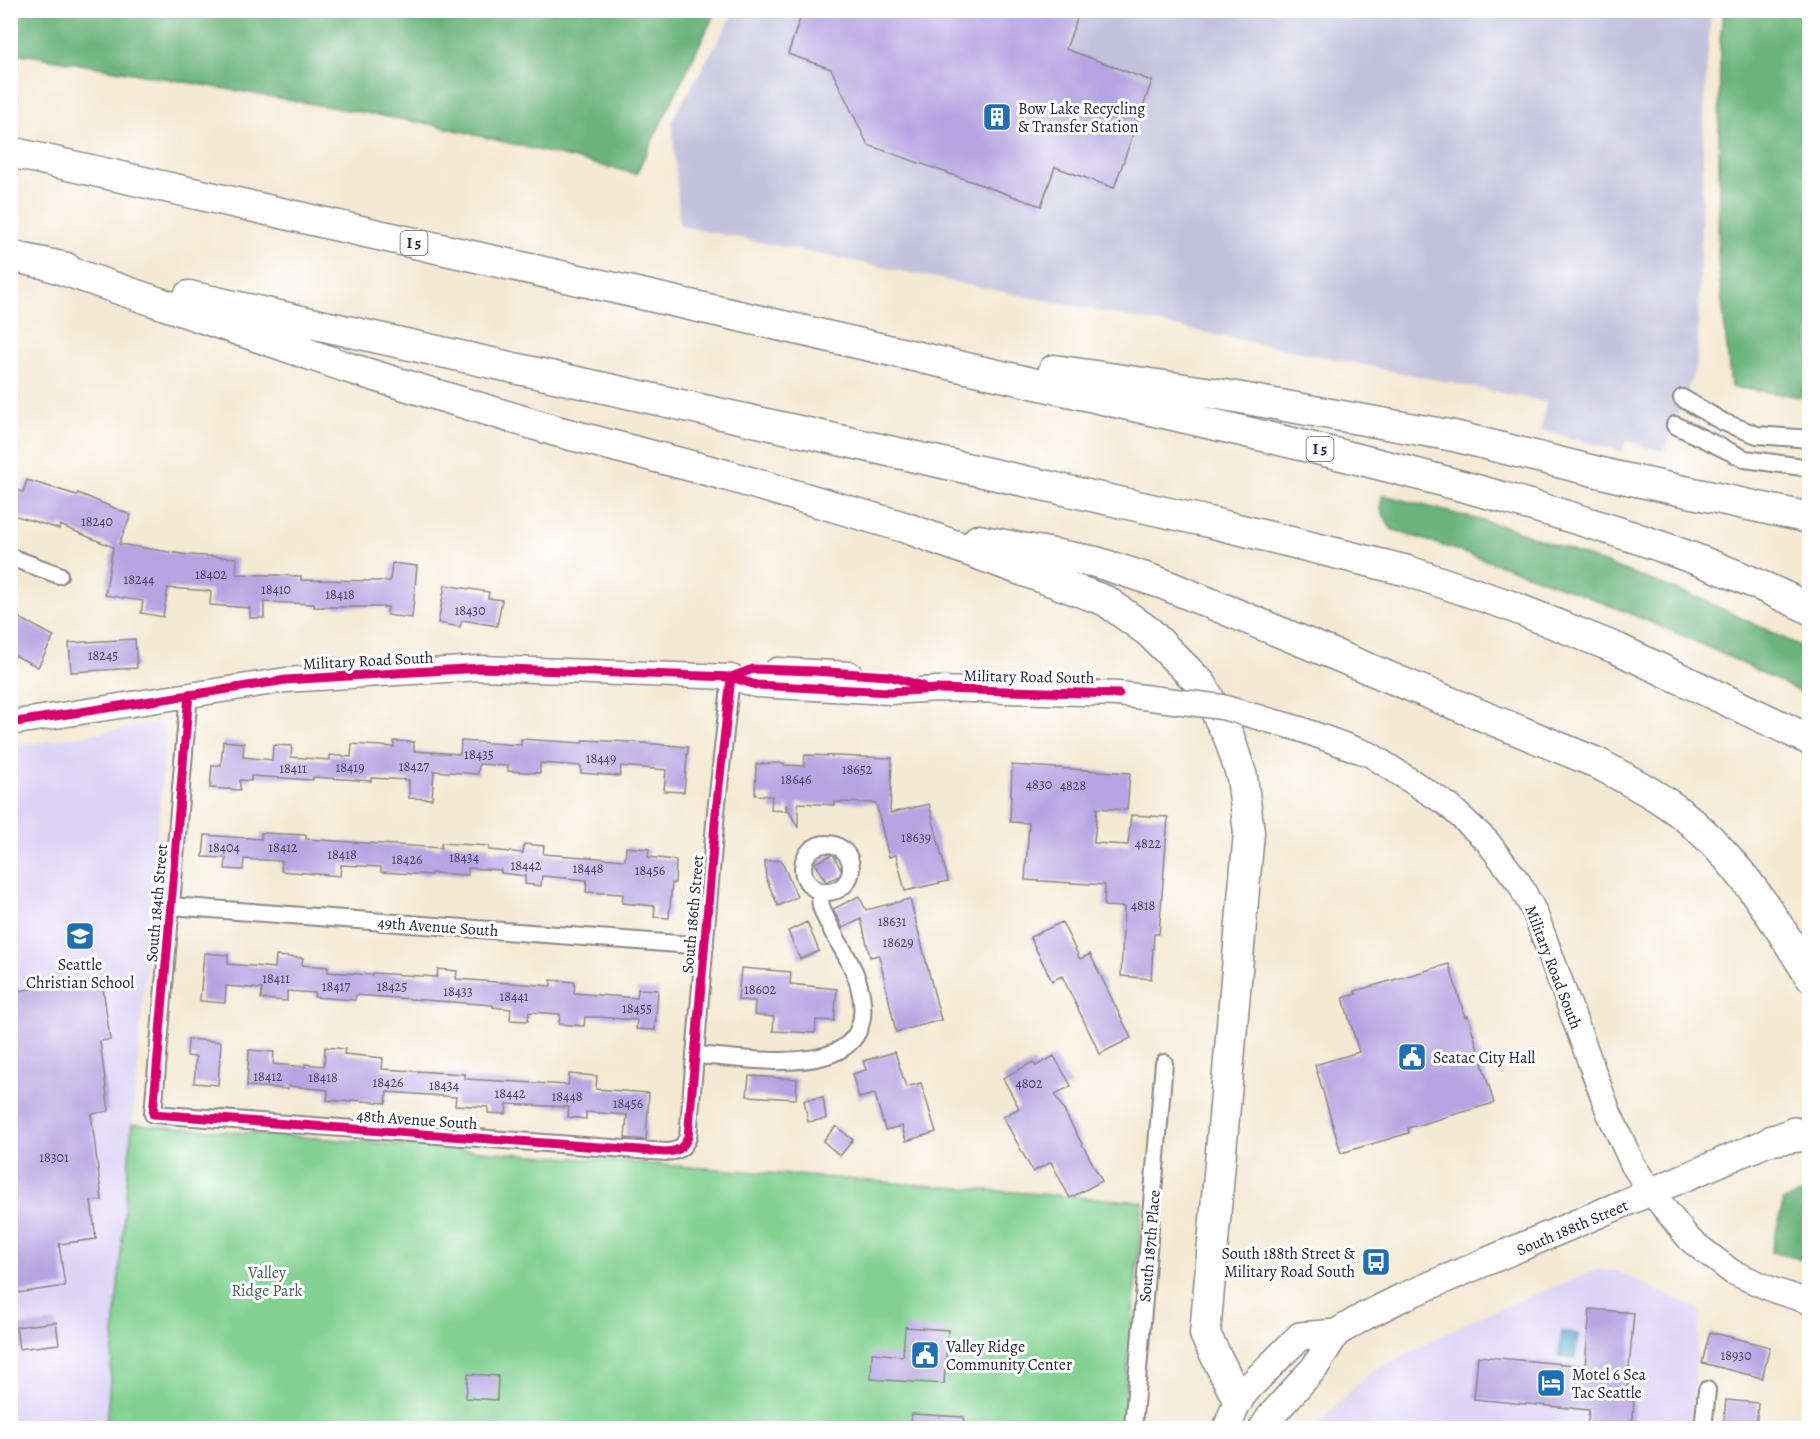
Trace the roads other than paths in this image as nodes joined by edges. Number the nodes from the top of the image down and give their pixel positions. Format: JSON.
{"nodes":[{"id":1,"x":10,"y":152,"type":"edge"},
{"id":2,"x":10,"y":256,"type":"edge"},
{"id":3,"x":46,"y":264,"type":"junction"},
{"id":4,"x":817,"y":334,"type":"junction"},
{"id":5,"x":1683,"y":398,"type":"dead end"},
{"id":6,"x":1674,"y":425,"type":"dead end"},
{"id":7,"x":1809,"y":439,"type":"edge"},
{"id":8,"x":1809,"y":468,"type":"edge"},
{"id":9,"x":1809,"y":518,"type":"edge"},
{"id":10,"x":904,"y":527,"type":"junction"},
{"id":11,"x":10,"y":557,"type":"edge"},
{"id":12,"x":58,"y":574,"type":"dead end"},
{"id":13,"x":1809,"y":609,"type":"edge"},
{"id":14,"x":731,"y":677,"type":"junction"},
{"id":15,"x":189,"y":694,"type":"junction"},
{"id":16,"x":10,"y":723,"type":"edge"},
{"id":17,"x":1809,"y":740,"type":"edge"},
{"id":18,"x":820,"y":891,"type":"dead end"},
{"id":19,"x":171,"y":906,"type":"junction"},
{"id":20,"x":705,"y":946,"type":"junction"},
{"id":21,"x":1809,"y":976,"type":"edge"},
{"id":22,"x":696,"y":1055,"type":"junction"},
{"id":23,"x":1164,"y":1063,"type":"dead end"},
{"id":24,"x":153,"y":1114,"type":"joint"},
{"id":25,"x":1809,"y":1126,"type":"edge"},
{"id":26,"x":1809,"y":1135,"type":"edge"},
{"id":27,"x":1773,"y":1140,"type":"junction"},
{"id":28,"x":679,"y":1150,"type":"joint"},
{"id":29,"x":1651,"y":1192,"type":"junction"},
{"id":30,"x":1809,"y":1302,"type":"edge"},
{"id":31,"x":1336,"y":1333,"type":"junction"},
{"id":32,"x":1707,"y":1390,"type":"dead end"},
{"id":33,"x":1238,"y":1400,"type":"junction"},
{"id":34,"x":1133,"y":1428,"type":"edge"},
{"id":35,"x":1227,"y":1428,"type":"edge"},
{"id":36,"x":1263,"y":1428,"type":"edge"},
{"id":37,"x":1703,"y":1428,"type":"edge"}],
"edges":[{"from":1,"to":4,"type":"highway","number":"I 5"},
{"from":2,"to":3,"type":"highway"},
{"from":3,"to":10,"type":"highway"},
{"from":3,"to":17,"type":"highway"},
{"from":4,"to":9,"type":"highway"},
{"from":4,"to":13,"type":"highway","number":"I 5"},
{"from":5,"to":7,"type":"street"},
{"from":6,"to":8,"type":"street"},
{"from":10,"to":21,"type":"highway"},
{"from":10,"to":33,"type":"highway"},
{"from":11,"to":12,"type":"street"},
{"from":14,"to":15,"type":"main road","name":"Military Road South"},
{"from":14,"to":20,"type":"street","name":"South 186th Street"},
{"from":14,"to":29,"type":"main road","name":"Military Road South","bridge":true},
{"from":15,"to":16,"type":"main road","name":"Military Road South"},
{"from":15,"to":19,"type":"street","name":"South 184th Street"},
{"from":18,"to":22,"type":"street"},
{"from":19,"to":20,"type":"street","name":"49th Avenue South"},
{"from":19,"to":24,"type":"street","name":"South 184th Street"},
{"from":20,"to":22,"type":"street","name":"South 186th Street"},
{"from":22,"to":28,"type":"street","name":"South 186th Street"},
{"from":23,"to":34,"type":"street","name":"South 187th Place"},
{"from":24,"to":28,"type":"street","name":"48th Avenue South"},
{"from":25,"to":27,"type":"main road","name":"South 188th Street"},
{"from":26,"to":27,"type":"highway"},
{"from":27,"to":29,"type":"main road","name":"South 188th Street"},
{"from":29,"to":30,"type":"main road","name":"Military Road South"},
{"from":29,"to":31,"type":"main road","name":"South 188th Street"},
{"from":31,"to":33,"type":"main road","name":"South 188th Street"},
{"from":31,"to":36,"type":"main road","name":"South 188th Street"},
{"from":32,"to":37,"type":"street"},
{"from":33,"to":35,"type":"main road","name":"South 188th Street"}]}
